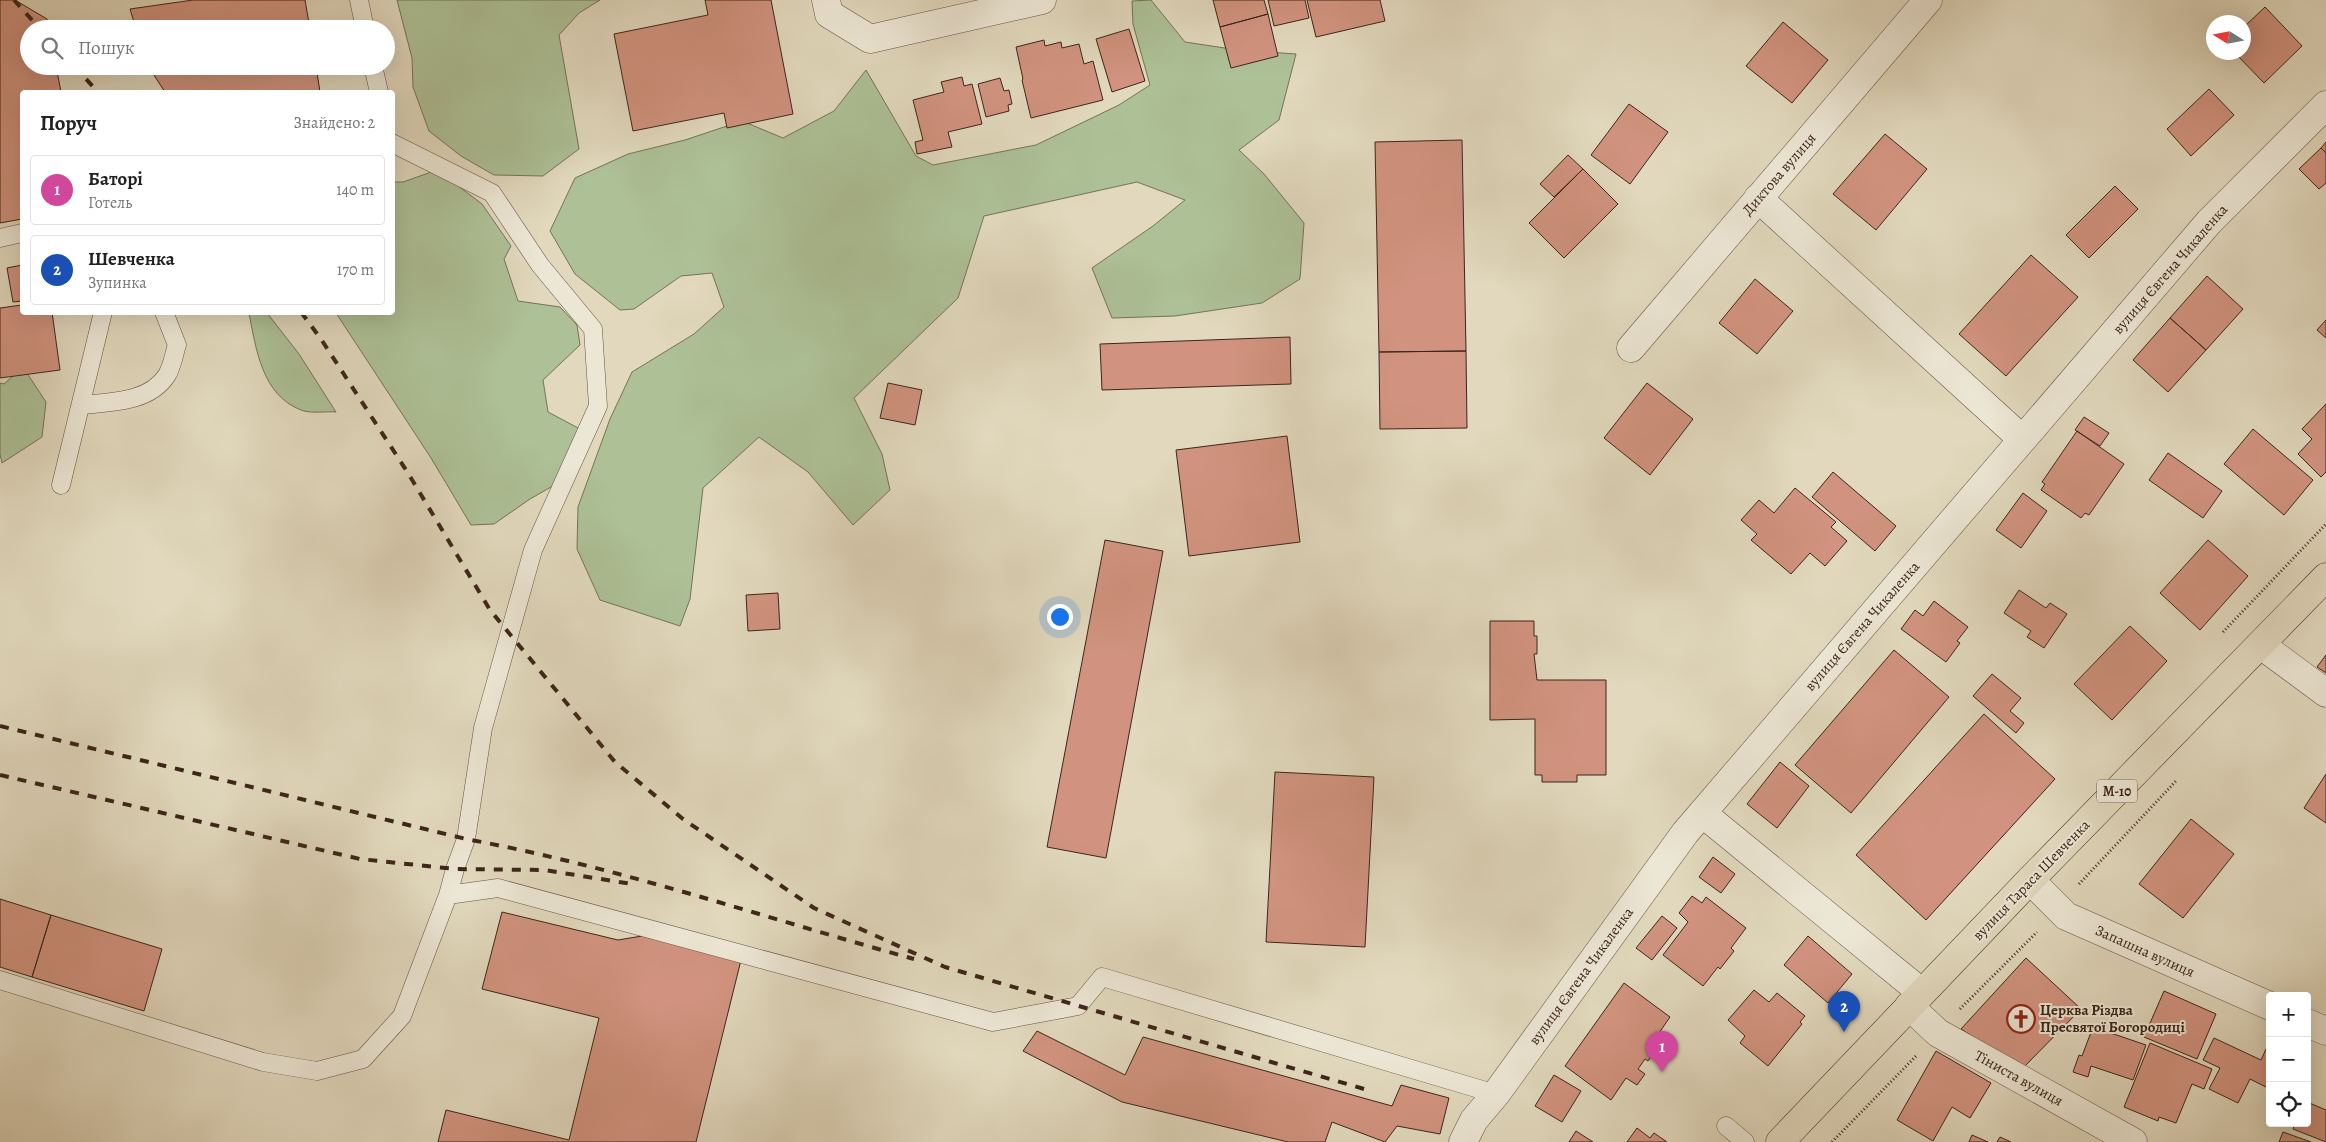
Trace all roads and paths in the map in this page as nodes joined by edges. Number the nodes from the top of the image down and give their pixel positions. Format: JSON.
{"nodes":[{"id":1,"x":359,"y":0,"type":"edge"},
{"id":2,"x":826,"y":0,"type":"edge"},
{"id":3,"x":1042,"y":0,"type":"edge"},
{"id":4,"x":1928,"y":0,"type":"edge"},
{"id":5,"x":363,"y":20,"type":"edge"},
{"id":6,"x":375,"y":75,"type":"edge"},
{"id":7,"x":379,"y":90,"type":"edge"},
{"id":8,"x":2326,"y":105,"type":"edge"},
{"id":9,"x":395,"y":144,"type":"edge"},
{"id":10,"x":1758,"y":198,"type":"junction"},
{"id":11,"x":20,"y":233,"type":"edge"},
{"id":12,"x":0,"y":238,"type":"edge"},
{"id":13,"x":102,"y":315,"type":"edge"},
{"id":14,"x":165,"y":315,"type":"edge"},
{"id":15,"x":1632,"y":348,"type":"dead end"},
{"id":16,"x":81,"y":404,"type":"junction"},
{"id":17,"x":2022,"y":439,"type":"junction"},
{"id":18,"x":61,"y":485,"type":"dead end"},
{"id":19,"x":2326,"y":577,"type":"edge"},
{"id":20,"x":2260,"y":645,"type":"junction"},
{"id":21,"x":2326,"y":692,"type":"edge"},
{"id":22,"x":2178,"y":778,"type":"dead end"},
{"id":23,"x":1702,"y":813,"type":"junction"},
{"id":24,"x":2030,"y":880,"type":"junction"},
{"id":25,"x":2077,"y":887,"type":"dead end"},
{"id":26,"x":448,"y":895,"type":"junction"},
{"id":27,"x":2042,"y":926,"type":"dead end"},
{"id":28,"x":0,"y":980,"type":"edge"},
{"id":29,"x":1915,"y":999,"type":"junction"},
{"id":30,"x":2266,"y":1004,"type":"edge"},
{"id":31,"x":1954,"y":1016,"type":"dead end"},
{"id":32,"x":2311,"y":1025,"type":"edge"},
{"id":33,"x":2326,"y":1032,"type":"edge"},
{"id":34,"x":1922,"y":1050,"type":"dead end"},
{"id":35,"x":1496,"y":1094,"type":"junction"},
{"id":36,"x":1726,"y":1126,"type":"dead end"},
{"id":37,"x":1463,"y":1142,"type":"edge"},
{"id":38,"x":1744,"y":1142,"type":"edge"},
{"id":39,"x":1780,"y":1142,"type":"edge"},
{"id":40,"x":1832,"y":1142,"type":"edge"},
{"id":41,"x":2133,"y":1142,"type":"edge"}],
"edges":[{"from":1,"to":5,"type":"lane"},
{"from":2,"to":3,"type":"street"},
{"from":4,"to":10,"type":"street","name":"Диктова вулиця"},
{"from":6,"to":7,"type":"lane"},
{"from":8,"to":17,"type":"street","name":"вулиця Євгена Чикаленка"},
{"from":9,"to":26,"type":"lane"},
{"from":10,"to":15,"type":"street","name":"Диктова вулиця"},
{"from":10,"to":17,"type":"street"},
{"from":11,"to":12,"type":"lane"},
{"from":13,"to":16,"type":"lane"},
{"from":14,"to":16,"type":"lane"},
{"from":16,"to":18,"type":"lane"},
{"from":17,"to":23,"type":"street","name":"вулиця Євгена Чикаленка"},
{"from":19,"to":20,"type":"main road","name":"вулиця Тараса Шевченка","number":"М-10"},
{"from":20,"to":21,"type":"street"},
{"from":20,"to":24,"type":"main road","name":"вулиця Тараса Шевченка","number":"М-10"},
{"from":22,"to":25,"type":"path"},
{"from":23,"to":29,"type":"street"},
{"from":23,"to":35,"type":"street","name":"вулиця Євгена Чикаленка"},
{"from":24,"to":29,"type":"main road","name":"вулиця Тараса Шевченка","number":"М-10"},
{"from":24,"to":30,"type":"street","name":"Запашна вулиця"},
{"from":26,"to":28,"type":"lane"},
{"from":26,"to":35,"type":"lane"},
{"from":27,"to":31,"type":"path"},
{"from":29,"to":39,"type":"main road","name":"вулиця Тараса Шевченка","number":"М-10"},
{"from":29,"to":41,"type":"street","name":"Тіниста вулиця"},
{"from":32,"to":33,"type":"street"},
{"from":34,"to":40,"type":"path"},
{"from":35,"to":37,"type":"street","name":"вулиця Євгена Чикаленка"},
{"from":36,"to":38,"type":"lane"}]}
